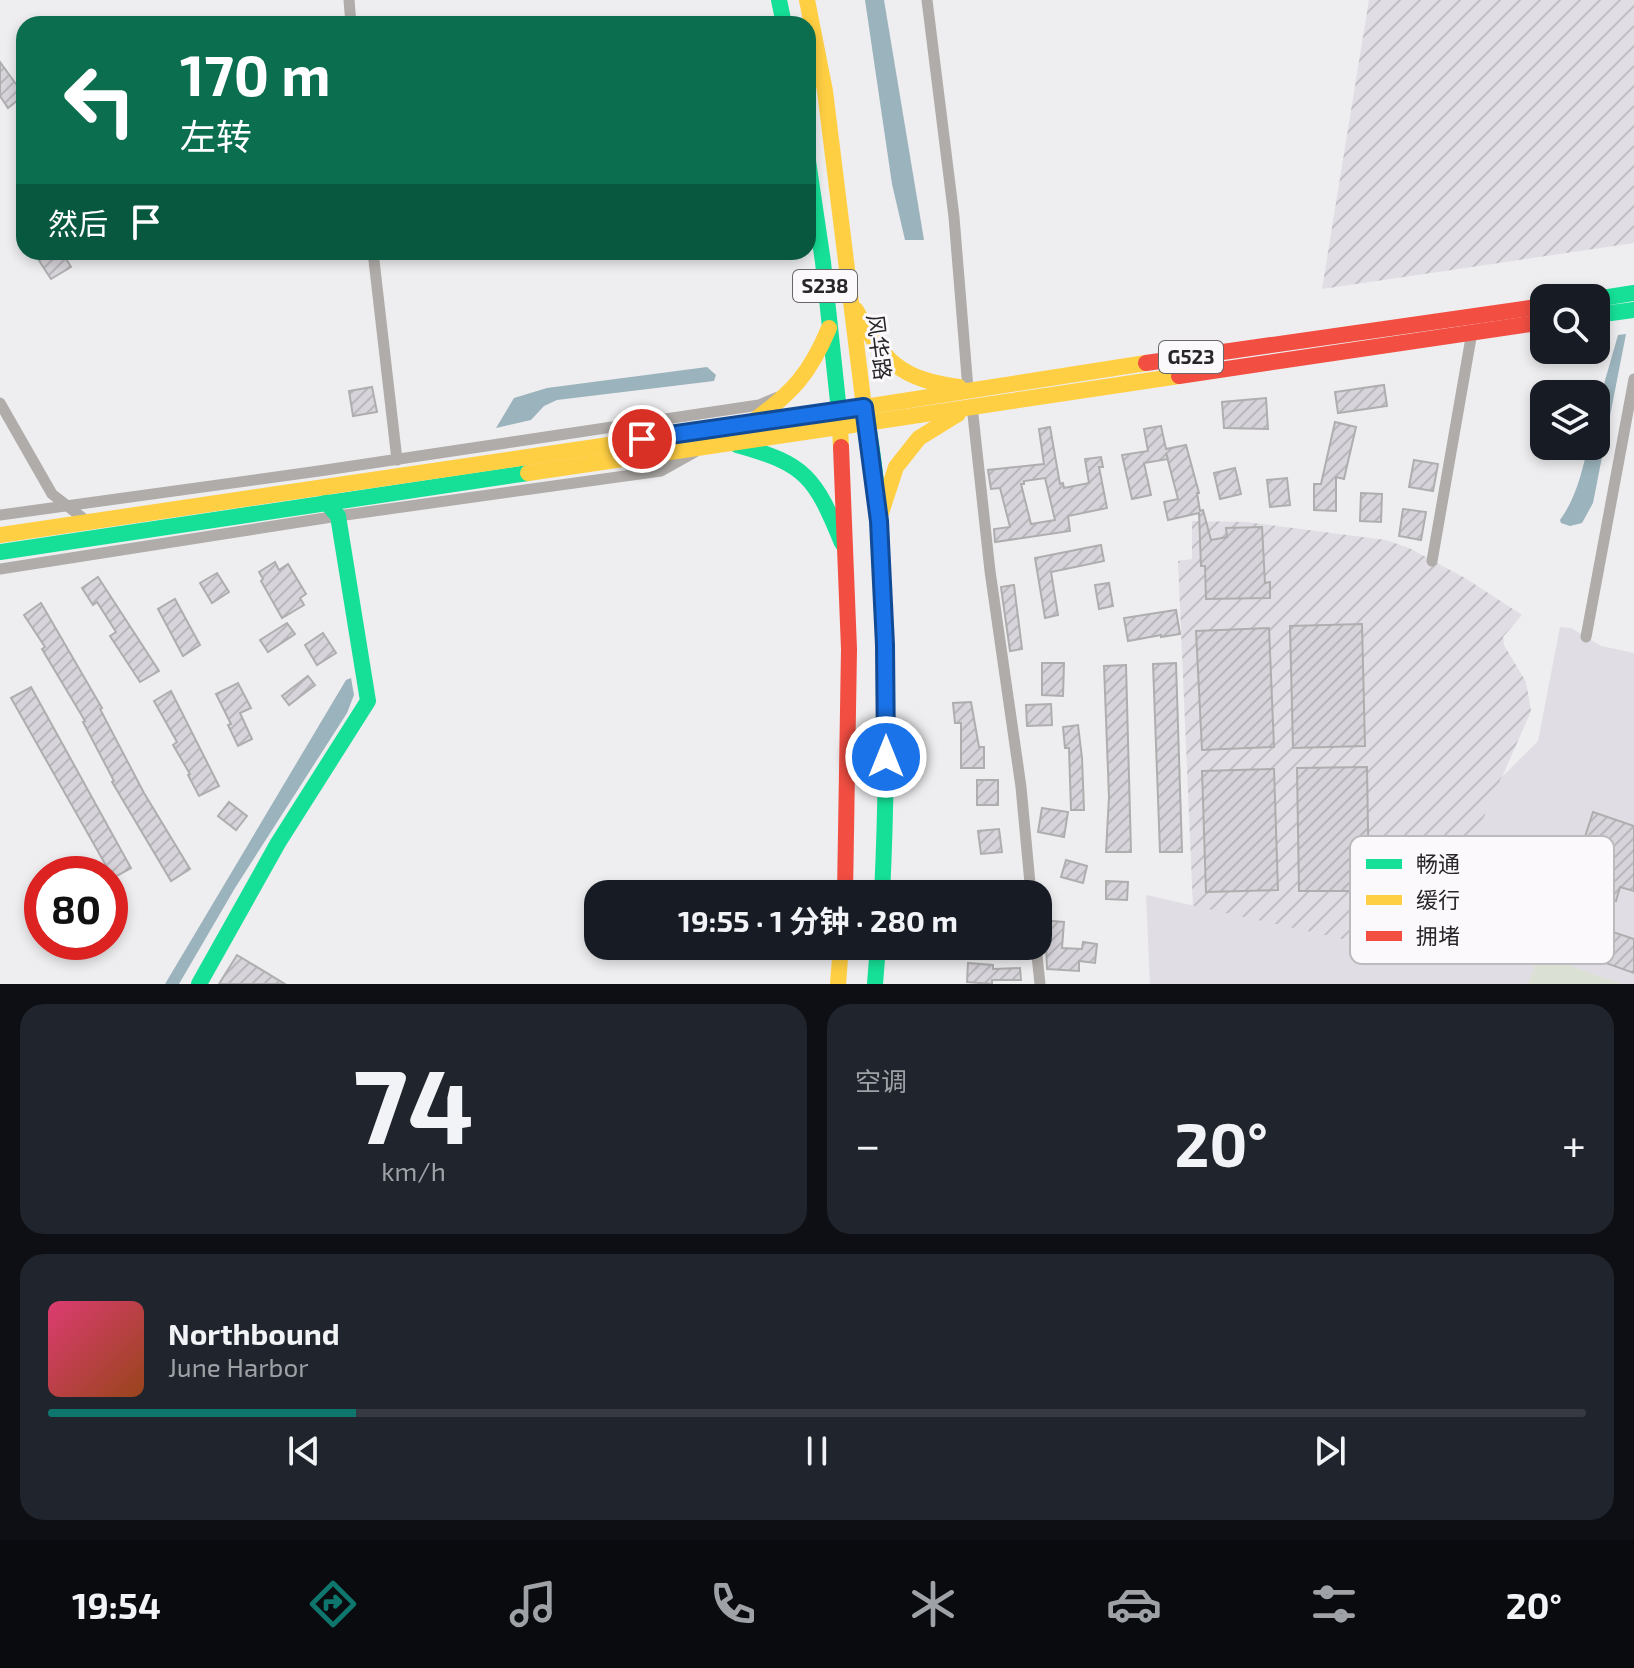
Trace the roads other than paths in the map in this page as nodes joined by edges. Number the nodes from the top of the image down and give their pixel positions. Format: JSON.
{"nodes":[{"id":1,"x":927,"y":0,"type":"edge"},
{"id":2,"x":816,"y":46,"type":"edge"},
{"id":3,"x":816,"y":221,"type":"edge"},
{"id":4,"x":374,"y":260,"type":"edge"},
{"id":5,"x":1634,"y":293,"type":"edge"},
{"id":6,"x":1610,"y":297,"type":"edge"},
{"id":7,"x":851,"y":303,"type":"junction"},
{"id":8,"x":1530,"y":308,"type":"edge"},
{"id":9,"x":1634,"y":310,"type":"edge"},
{"id":10,"x":1610,"y":313,"type":"edge"},
{"id":11,"x":1530,"y":324,"type":"edge"},
{"id":12,"x":830,"y":327,"type":"junction"},
{"id":13,"x":1472,"y":332,"type":"junction"},
{"id":14,"x":1634,"y":379,"type":"edge"},
{"id":15,"x":797,"y":389,"type":"junction"},
{"id":16,"x":970,"y":398,"type":"junction"},
{"id":17,"x":0,"y":403,"type":"edge"},
{"id":18,"x":864,"y":407,"type":"junction"},
{"id":19,"x":839,"y":419,"type":"junction"},
{"id":20,"x":751,"y":423,"type":"junction"},
{"id":21,"x":869,"y":424,"type":"junction"},
{"id":22,"x":732,"y":443,"type":"junction"},
{"id":23,"x":705,"y":447,"type":"junction"},
{"id":24,"x":397,"y":460,"type":"junction"},
{"id":25,"x":323,"y":487,"type":"junction"},
{"id":26,"x":67,"y":506,"type":"junction"},
{"id":27,"x":0,"y":515,"type":"edge"},
{"id":28,"x":338,"y":516,"type":"junction"},
{"id":29,"x":879,"y":521,"type":"junction"},
{"id":30,"x":88,"y":522,"type":"junction"},
{"id":31,"x":0,"y":535,"type":"edge"},
{"id":32,"x":0,"y":552,"type":"edge"},
{"id":33,"x":846,"y":553,"type":"junction"},
{"id":34,"x":1432,"y":561,"type":"dead end"},
{"id":35,"x":0,"y":569,"type":"edge"},
{"id":36,"x":1586,"y":637,"type":"dead end"},
{"id":37,"x":846,"y":880,"type":"edge"},
{"id":38,"x":883,"y":880,"type":"edge"},
{"id":39,"x":1030,"y":880,"type":"edge"},
{"id":40,"x":840,"y":960,"type":"edge"},
{"id":41,"x":877,"y":960,"type":"edge"},
{"id":42,"x":1037,"y":960,"type":"edge"},
{"id":43,"x":199,"y":984,"type":"edge"},
{"id":44,"x":838,"y":984,"type":"edge"},
{"id":45,"x":875,"y":984,"type":"edge"},
{"id":46,"x":1040,"y":984,"type":"edge"}],
"edges":[{"from":1,"to":16,"type":"street"},
{"from":2,"to":7,"type":"main road","name":"风华路","number":"S238"},
{"from":3,"to":12,"type":"main road","number":"S238"},
{"from":4,"to":24,"type":"street"},
{"from":5,"to":6,"type":"main road"},
{"from":7,"to":16,"type":"main road"},
{"from":7,"to":18,"type":"main road","name":"风华路","number":"S238"},
{"from":8,"to":16,"type":"main road","number":"G523"},
{"from":9,"to":10,"type":"main road"},
{"from":11,"to":13,"type":"main road","number":"G523"},
{"from":12,"to":15,"type":"main road"},
{"from":12,"to":19,"type":"main road","number":"S238"},
{"from":13,"to":16,"type":"main road","number":"G523"},
{"from":13,"to":34,"type":"street"},
{"from":14,"to":36,"type":"street"},
{"from":15,"to":20,"type":"main road"},
{"from":15,"to":24,"type":"street"},
{"from":16,"to":18,"type":"main road","number":"G523"},
{"from":16,"to":21,"type":"main road","number":"G523"},
{"from":16,"to":29,"type":"main road"},
{"from":16,"to":39,"type":"street"},
{"from":17,"to":26,"type":"street"},
{"from":18,"to":19,"type":"main road","number":"G523"},
{"from":18,"to":21,"type":"main road","name":"风华路"},
{"from":19,"to":20,"type":"main road"},
{"from":19,"to":21,"type":"main road","number":"G523"},
{"from":19,"to":22,"type":"main road"},
{"from":19,"to":33,"type":"main road"},
{"from":20,"to":25,"type":"main road"},
{"from":21,"to":29,"type":"main road","name":"风华路"},
{"from":22,"to":23,"type":"main road"},
{"from":22,"to":33,"type":"main road"},
{"from":23,"to":25,"type":"main road"},
{"from":23,"to":28,"type":"street"},
{"from":24,"to":25,"type":"street"},
{"from":25,"to":26,"type":"street"},
{"from":25,"to":28,"type":"main road"},
{"from":25,"to":30,"type":"main road"},
{"from":25,"to":32,"type":"main road"},
{"from":26,"to":27,"type":"street"},
{"from":26,"to":30,"type":"street"},
{"from":28,"to":35,"type":"street"},
{"from":28,"to":43,"type":"main road"},
{"from":29,"to":38,"type":"main road","name":"风华路"},
{"from":30,"to":31,"type":"main road"},
{"from":33,"to":37,"type":"main road"},
{"from":40,"to":44,"type":"main road"},
{"from":41,"to":45,"type":"main road"},
{"from":42,"to":46,"type":"street"}]}
